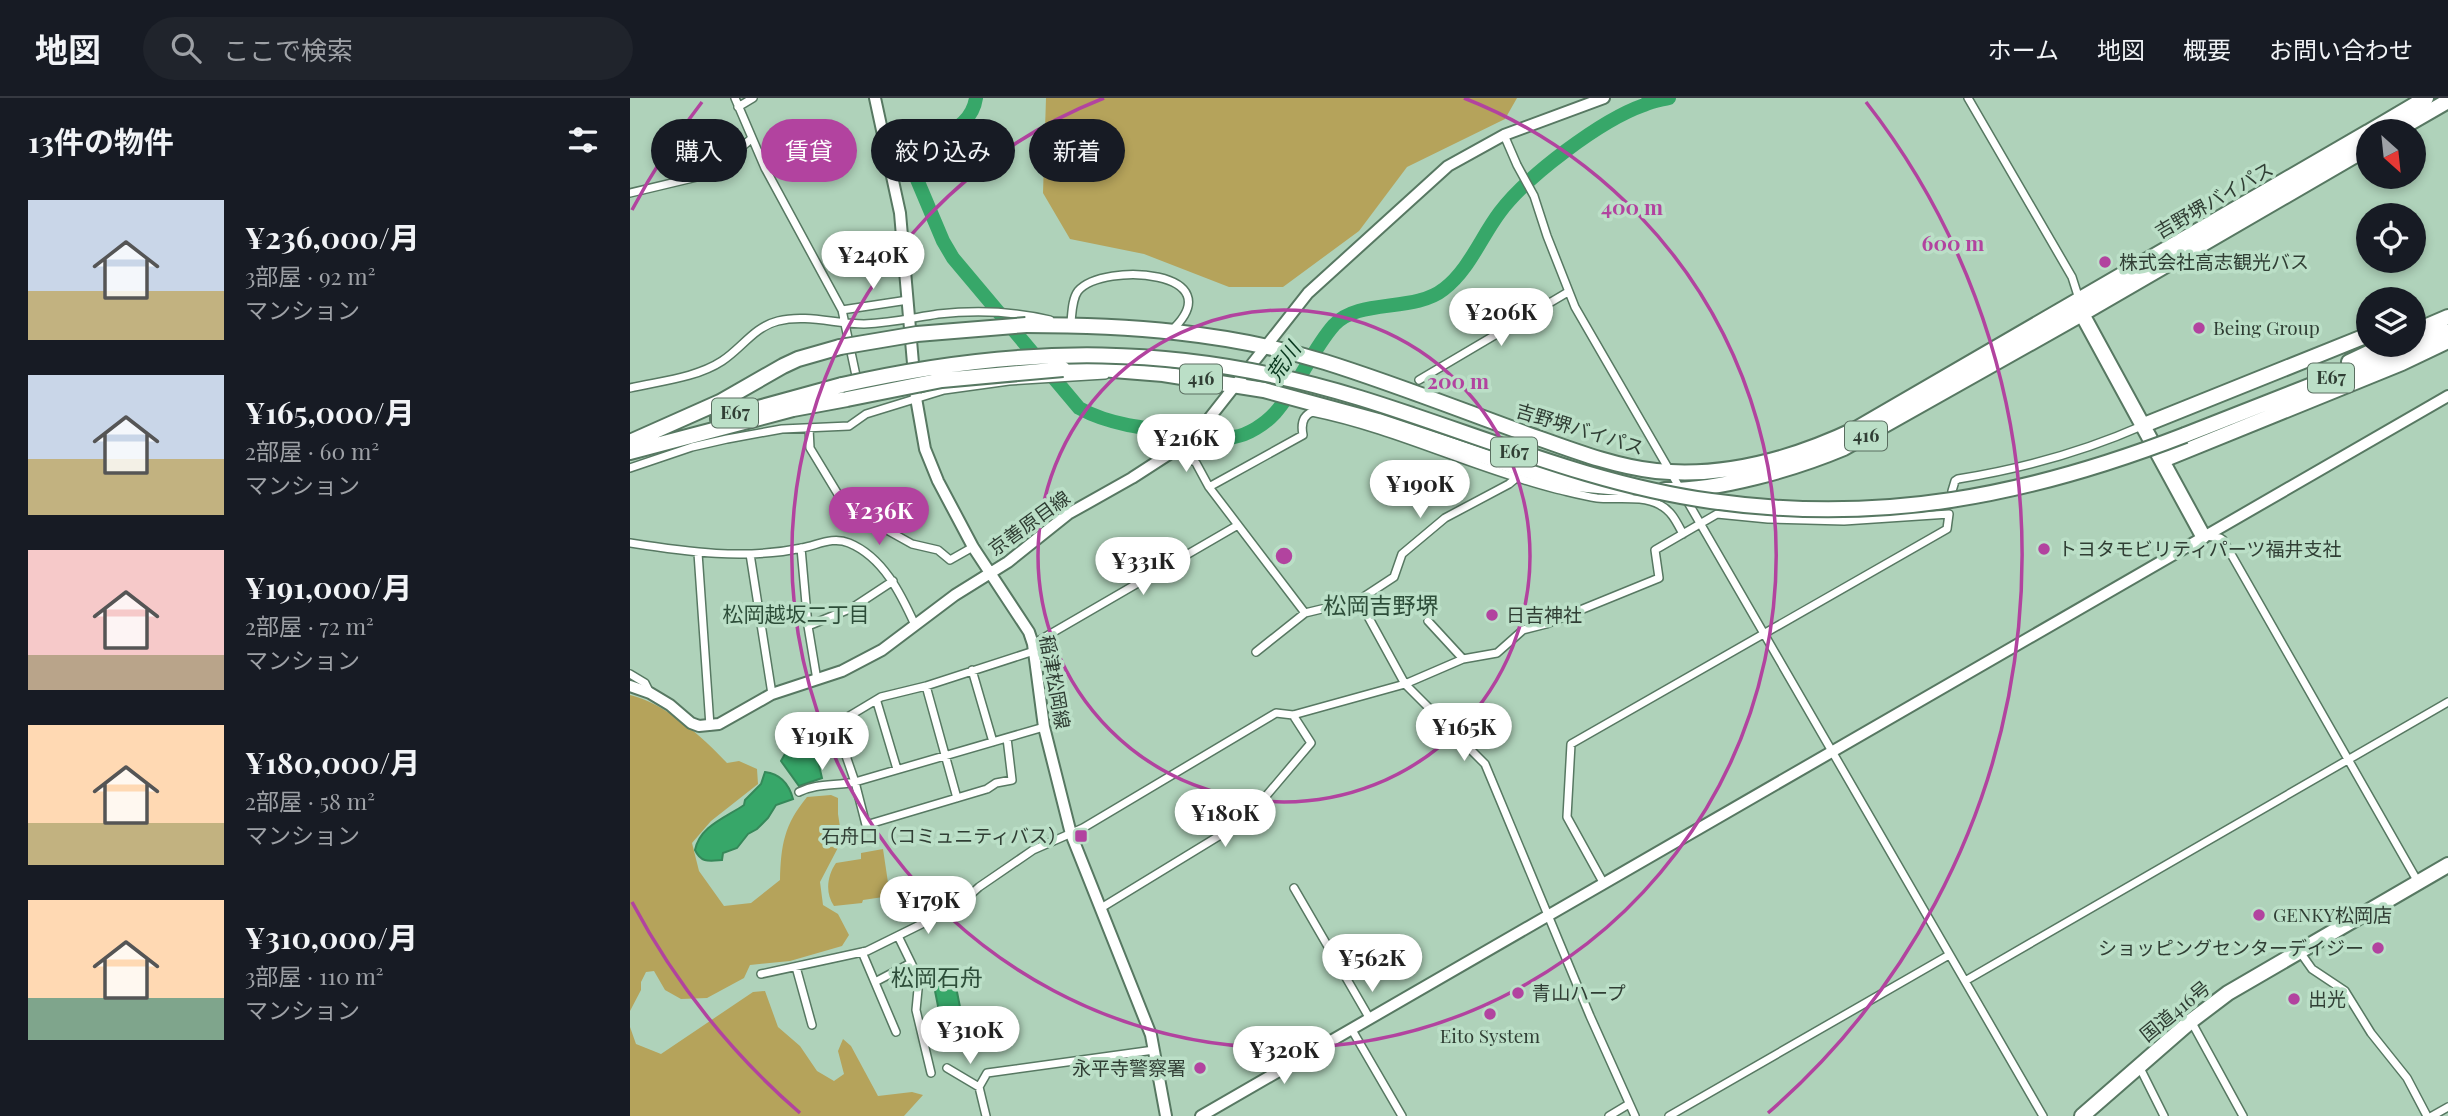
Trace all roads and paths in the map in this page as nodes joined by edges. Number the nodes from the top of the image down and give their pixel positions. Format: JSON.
{"nodes":[{"id":1,"x":735,"y":98,"type":"edge"},
{"id":2,"x":753,"y":98,"type":"edge"},
{"id":3,"x":875,"y":98,"type":"edge"},
{"id":4,"x":1604,"y":98,"type":"edge"},
{"id":5,"x":1968,"y":98,"type":"edge"},
{"id":6,"x":2426,"y":98,"type":"edge"},
{"id":7,"x":2448,"y":101,"type":"edge"},
{"id":8,"x":738,"y":107,"type":"junction"},
{"id":9,"x":2391,"y":119,"type":"edge"},
{"id":10,"x":2417,"y":119,"type":"edge"},
{"id":11,"x":1504,"y":135,"type":"junction"},
{"id":12,"x":751,"y":139,"type":"junction"},
{"id":13,"x":2356,"y":140,"type":"edge"},
{"id":14,"x":2356,"y":155,"type":"edge"},
{"id":15,"x":630,"y":192,"type":"edge"},
{"id":16,"x":1568,"y":292,"type":"junction"},
{"id":17,"x":908,"y":300,"type":"junction"},
{"id":18,"x":2081,"y":308,"type":"junction"},
{"id":19,"x":842,"y":310,"type":"junction"},
{"id":20,"x":2448,"y":311,"type":"edge"},
{"id":21,"x":2426,"y":317,"type":"edge"},
{"id":22,"x":2448,"y":317,"type":"edge"},
{"id":23,"x":909,"y":320,"type":"junction"},
{"id":24,"x":1025,"y":320,"type":"junction"},
{"id":25,"x":846,"y":324,"type":"junction"},
{"id":26,"x":1078,"y":324,"type":"junction"},
{"id":27,"x":2426,"y":326,"type":"edge"},
{"id":28,"x":1170,"y":332,"type":"junction"},
{"id":29,"x":2448,"y":332,"type":"edge"},
{"id":30,"x":2356,"y":340,"type":"edge"},
{"id":31,"x":2448,"y":341,"type":"edge"},
{"id":32,"x":1266,"y":346,"type":"junction"},
{"id":33,"x":2359,"y":357,"type":"edge"},
{"id":34,"x":1068,"y":374,"type":"junction"},
{"id":35,"x":1419,"y":380,"type":"tunnel mouth"},
{"id":36,"x":1236,"y":385,"type":"junction"},
{"id":37,"x":630,"y":388,"type":"edge"},
{"id":38,"x":844,"y":392,"type":"junction"},
{"id":39,"x":2448,"y":396,"type":"edge"},
{"id":40,"x":916,"y":398,"type":"junction"},
{"id":41,"x":866,"y":414,"type":"junction"},
{"id":42,"x":2214,"y":424,"type":"junction"},
{"id":43,"x":2144,"y":425,"type":"junction"},
{"id":44,"x":809,"y":428,"type":"junction"},
{"id":45,"x":630,"y":447,"type":"edge"},
{"id":46,"x":1177,"y":449,"type":"junction"},
{"id":47,"x":2163,"y":460,"type":"junction"},
{"id":48,"x":630,"y":468,"type":"edge"},
{"id":49,"x":1672,"y":472,"type":"junction"},
{"id":50,"x":1515,"y":479,"type":"junction"},
{"id":51,"x":1209,"y":487,"type":"junction"},
{"id":52,"x":1682,"y":489,"type":"junction"},
{"id":53,"x":1952,"y":491,"type":"dead end"},
{"id":54,"x":1701,"y":523,"type":"junction"},
{"id":55,"x":1238,"y":525,"type":"junction"},
{"id":56,"x":1683,"y":534,"type":"junction"},
{"id":57,"x":2203,"y":536,"type":"junction"},
{"id":58,"x":630,"y":543,"type":"edge"},
{"id":59,"x":973,"y":547,"type":"junction"},
{"id":60,"x":801,"y":548,"type":"junction"},
{"id":61,"x":698,"y":553,"type":"junction"},
{"id":62,"x":750,"y":554,"type":"junction"},
{"id":63,"x":990,"y":573,"type":"junction"},
{"id":64,"x":893,"y":581,"type":"junction"},
{"id":65,"x":1359,"y":600,"type":"junction"},
{"id":66,"x":1304,"y":612,"type":"junction"},
{"id":67,"x":1428,"y":621,"type":"dead end"},
{"id":68,"x":915,"y":625,"type":"junction"},
{"id":69,"x":808,"y":626,"type":"junction"},
{"id":70,"x":1764,"y":633,"type":"junction"},
{"id":71,"x":1034,"y":648,"type":"junction"},
{"id":72,"x":1256,"y":652,"type":"dead end"},
{"id":73,"x":1463,"y":659,"type":"junction"},
{"id":74,"x":972,"y":670,"type":"junction"},
{"id":75,"x":630,"y":674,"type":"edge"},
{"id":76,"x":817,"y":680,"type":"junction"},
{"id":77,"x":1405,"y":684,"type":"junction"},
{"id":78,"x":630,"y":686,"type":"edge"},
{"id":79,"x":926,"y":686,"type":"junction"},
{"id":80,"x":650,"y":693,"type":"junction"},
{"id":81,"x":772,"y":694,"type":"junction"},
{"id":82,"x":877,"y":702,"type":"junction"},
{"id":83,"x":2448,"y":702,"type":"edge"},
{"id":84,"x":1293,"y":715,"type":"junction"},
{"id":85,"x":710,"y":726,"type":"junction"},
{"id":86,"x":1044,"y":727,"type":"junction"},
{"id":87,"x":1007,"y":738,"type":"junction"},
{"id":88,"x":993,"y":742,"type":"junction"},
{"id":89,"x":1832,"y":754,"type":"junction"},
{"id":90,"x":946,"y":756,"type":"junction"},
{"id":91,"x":2349,"y":759,"type":"junction"},
{"id":92,"x":897,"y":769,"type":"junction"},
{"id":93,"x":855,"y":782,"type":"junction"},
{"id":94,"x":799,"y":792,"type":"dead end"},
{"id":95,"x":957,"y":798,"type":"junction"},
{"id":96,"x":1071,"y":834,"type":"junction"},
{"id":97,"x":2448,"y":865,"type":"edge"},
{"id":98,"x":2418,"y":883,"type":"junction"},
{"id":99,"x":1604,"y":884,"type":"junction"},
{"id":100,"x":1294,"y":888,"type":"dead end"},
{"id":101,"x":1101,"y":908,"type":"junction"},
{"id":102,"x":1549,"y":916,"type":"junction"},
{"id":103,"x":898,"y":936,"type":"junction"},
{"id":104,"x":2299,"y":951,"type":"junction"},
{"id":105,"x":862,"y":952,"type":"junction"},
{"id":106,"x":1950,"y":956,"type":"junction"},
{"id":107,"x":911,"y":963,"type":"junction"},
{"id":108,"x":796,"y":967,"type":"junction"},
{"id":109,"x":761,"y":974,"type":"dead end"},
{"id":110,"x":1965,"y":981,"type":"junction"},
{"id":111,"x":875,"y":982,"type":"junction"},
{"id":112,"x":1370,"y":1019,"type":"junction"},
{"id":113,"x":2191,"y":1021,"type":"junction"},
{"id":114,"x":812,"y":1025,"type":"dead end"},
{"id":115,"x":1352,"y":1030,"type":"junction"},
{"id":116,"x":896,"y":1032,"type":"dead end"},
{"id":117,"x":1154,"y":1050,"type":"junction"},
{"id":118,"x":2139,"y":1066,"type":"junction"},
{"id":119,"x":947,"y":1068,"type":"dead end"},
{"id":120,"x":931,"y":1073,"type":"dead end"},
{"id":121,"x":979,"y":1087,"type":"junction"},
{"id":122,"x":1629,"y":1104,"type":"junction"},
{"id":123,"x":2448,"y":1107,"type":"edge"},
{"id":124,"x":986,"y":1116,"type":"edge"},
{"id":125,"x":1166,"y":1116,"type":"edge"},
{"id":126,"x":1201,"y":1116,"type":"edge"},
{"id":127,"x":1402,"y":1116,"type":"edge"},
{"id":128,"x":1609,"y":1116,"type":"edge"},
{"id":129,"x":1635,"y":1116,"type":"edge"},
{"id":130,"x":1669,"y":1116,"type":"edge"},
{"id":131,"x":2043,"y":1116,"type":"edge"},
{"id":132,"x":2082,"y":1116,"type":"edge"},
{"id":133,"x":2164,"y":1116,"type":"edge"},
{"id":134,"x":2243,"y":1116,"type":"edge"},
{"id":135,"x":2432,"y":1116,"type":"edge"}],
"edges":[{"from":1,"to":8,"type":"street"},
{"from":2,"to":8,"type":"street"},
{"from":3,"to":17,"type":"main road","name":"稲津松岡線"},
{"from":4,"to":11,"type":"main road","name":"京善原目線"},
{"from":5,"to":18,"type":"street"},
{"from":6,"to":9,"type":"highway","name":"吉野堺バイパス","number":"416"},
{"from":7,"to":10,"type":"highway"},
{"from":8,"to":12,"type":"street"},
{"from":11,"to":16,"type":"street"},
{"from":11,"to":32,"type":"main road","name":"京善原目線"},
{"from":12,"to":15,"type":"street"},
{"from":12,"to":19,"type":"street"},
{"from":13,"to":18,"type":"highway","name":"吉野堺バイパス","number":"416"},
{"from":14,"to":18,"type":"highway","name":"吉野堺バイパス","number":"416"},
{"from":16,"to":35,"type":"street"},
{"from":16,"to":49,"type":"street"},
{"from":17,"to":19,"type":"street"},
{"from":17,"to":23,"type":"main road","name":"稲津松岡線"},
{"from":18,"to":43,"type":"highway"},
{"from":18,"to":49,"type":"highway","name":"吉野堺バイパス","number":"416"},
{"from":18,"to":52,"type":"highway","name":"吉野堺バイパス","number":"416"},
{"from":19,"to":25,"type":"street"},
{"from":20,"to":21,"type":"highway"},
{"from":22,"to":27,"type":"highway"},
{"from":23,"to":24,"type":"street"},
{"from":23,"to":25,"type":"street"},
{"from":23,"to":40,"type":"main road","name":"稲津松岡線"},
{"from":24,"to":26,"type":"highway","name":"吉野堺バイパス"},
{"from":24,"to":45,"type":"highway","name":"吉野堺バイパス","bridge":true},
{"from":25,"to":37,"type":"street"},
{"from":25,"to":41,"type":"street"},
{"from":26,"to":28,"type":"highway","name":"吉野堺バイパス","number":"416"},
{"from":26,"to":28,"type":"street"},
{"from":28,"to":32,"type":"highway","name":"吉野堺バイパス","number":"416"},
{"from":29,"to":42,"type":"highway","number":"E67"},
{"from":30,"to":43,"type":"highway"},
{"from":31,"to":47,"type":"highway"},
{"from":32,"to":36,"type":"main road","name":"京善原目線"},
{"from":32,"to":49,"type":"highway","name":"吉野堺バイパス","number":"416"},
{"from":33,"to":42,"type":"highway","number":"E67"},
{"from":34,"to":36,"type":"highway","name":"吉野堺バイパス","number":"416"},
{"from":34,"to":38,"type":"highway","name":"吉野堺バイパス","bridge":true},
{"from":34,"to":40,"type":"street"},
{"from":36,"to":46,"type":"main road","name":"京善原目線"},
{"from":36,"to":52,"type":"highway","name":"吉野堺バイパス","number":"416"},
{"from":38,"to":42,"type":"highway","number":"E67","bridge":true},
{"from":38,"to":45,"type":"highway"},
{"from":39,"to":57,"type":"main road"},
{"from":40,"to":41,"type":"street"},
{"from":40,"to":59,"type":"main road","name":"稲津松岡線"},
{"from":41,"to":44,"type":"street"},
{"from":43,"to":47,"type":"highway"},
{"from":43,"to":53,"type":"street"},
{"from":44,"to":48,"type":"street"},
{"from":44,"to":59,"type":"street"},
{"from":46,"to":51,"type":"street"},
{"from":46,"to":63,"type":"main road","name":"京善原目線"},
{"from":47,"to":57,"type":"highway"},
{"from":49,"to":52,"type":"street"},
{"from":50,"to":51,"type":"street"},
{"from":50,"to":56,"type":"street"},
{"from":50,"to":65,"type":"street"},
{"from":51,"to":55,"type":"street"},
{"from":52,"to":54,"type":"street"},
{"from":54,"to":56,"type":"street"},
{"from":54,"to":70,"type":"street"},
{"from":54,"to":70,"type":"street"},
{"from":55,"to":66,"type":"street"},
{"from":55,"to":71,"type":"street"},
{"from":56,"to":73,"type":"street"},
{"from":57,"to":89,"type":"main road"},
{"from":57,"to":91,"type":"street"},
{"from":58,"to":61,"type":"street"},
{"from":59,"to":63,"type":"main road","name":"稲津松岡線"},
{"from":60,"to":62,"type":"street"},
{"from":60,"to":64,"type":"street"},
{"from":60,"to":69,"type":"street"},
{"from":61,"to":62,"type":"street"},
{"from":61,"to":85,"type":"street"},
{"from":62,"to":81,"type":"street"},
{"from":63,"to":68,"type":"main road","name":"京善原目線"},
{"from":63,"to":71,"type":"main road","name":"稲津松岡線"},
{"from":64,"to":68,"type":"street"},
{"from":64,"to":69,"type":"street"},
{"from":65,"to":66,"type":"street"},
{"from":65,"to":77,"type":"street"},
{"from":66,"to":72,"type":"street"},
{"from":67,"to":73,"type":"street"},
{"from":68,"to":76,"type":"main road","name":"京善原目線"},
{"from":69,"to":76,"type":"street"},
{"from":70,"to":89,"type":"street"},
{"from":70,"to":99,"type":"street"},
{"from":71,"to":74,"type":"street"},
{"from":71,"to":86,"type":"main road","name":"稲津松岡線"},
{"from":73,"to":77,"type":"street"},
{"from":74,"to":79,"type":"street"},
{"from":74,"to":88,"type":"street"},
{"from":75,"to":80,"type":"street"},
{"from":76,"to":81,"type":"main road","name":"京善原目線"},
{"from":77,"to":84,"type":"street"},
{"from":77,"to":102,"type":"street"},
{"from":78,"to":80,"type":"main road"},
{"from":79,"to":82,"type":"street"},
{"from":79,"to":90,"type":"street"},
{"from":80,"to":85,"type":"main road"},
{"from":81,"to":85,"type":"main road","name":"京善原目線"},
{"from":82,"to":92,"type":"street"},
{"from":82,"to":93,"type":"street"},
{"from":83,"to":91,"type":"street"},
{"from":84,"to":96,"type":"street"},
{"from":84,"to":101,"type":"street"},
{"from":86,"to":87,"type":"street"},
{"from":86,"to":96,"type":"main road","name":"稲津松岡線"},
{"from":87,"to":88,"type":"street"},
{"from":87,"to":95,"type":"street"},
{"from":88,"to":90,"type":"street"},
{"from":89,"to":99,"type":"main road"},
{"from":89,"to":106,"type":"street"},
{"from":90,"to":92,"type":"street"},
{"from":90,"to":95,"type":"street"},
{"from":91,"to":98,"type":"street"},
{"from":91,"to":110,"type":"street"},
{"from":92,"to":93,"type":"street"},
{"from":93,"to":94,"type":"street"},
{"from":93,"to":95,"type":"street"},
{"from":96,"to":101,"type":"main road","name":"稲津松岡線"},
{"from":96,"to":103,"type":"street"},
{"from":97,"to":98,"type":"highway","name":"国道416号"},
{"from":98,"to":104,"type":"highway","name":"国道416号"},
{"from":99,"to":102,"type":"main road"},
{"from":100,"to":112,"type":"street"},
{"from":101,"to":117,"type":"main road","name":"稲津松岡線"},
{"from":102,"to":112,"type":"main road"},
{"from":102,"to":122,"type":"street"},
{"from":103,"to":105,"type":"street"},
{"from":103,"to":107,"type":"street"},
{"from":104,"to":113,"type":"highway","name":"国道416号"},
{"from":104,"to":135,"type":"street"},
{"from":105,"to":108,"type":"street"},
{"from":105,"to":111,"type":"street"},
{"from":106,"to":110,"type":"street"},
{"from":106,"to":130,"type":"street"},
{"from":107,"to":111,"type":"street"},
{"from":107,"to":120,"type":"street"},
{"from":108,"to":109,"type":"street"},
{"from":108,"to":114,"type":"street"},
{"from":110,"to":131,"type":"street"},
{"from":111,"to":116,"type":"street"},
{"from":112,"to":115,"type":"main road"},
{"from":113,"to":118,"type":"highway","name":"国道416号"},
{"from":113,"to":134,"type":"street"},
{"from":115,"to":126,"type":"main road"},
{"from":115,"to":127,"type":"street"},
{"from":117,"to":121,"type":"street"},
{"from":117,"to":125,"type":"main road","name":"稲津松岡線"},
{"from":118,"to":132,"type":"highway","name":"国道416号"},
{"from":118,"to":133,"type":"street"},
{"from":119,"to":121,"type":"street"},
{"from":121,"to":124,"type":"street"},
{"from":122,"to":128,"type":"street"},
{"from":122,"to":129,"type":"street"},
{"from":123,"to":135,"type":"street"}]}
